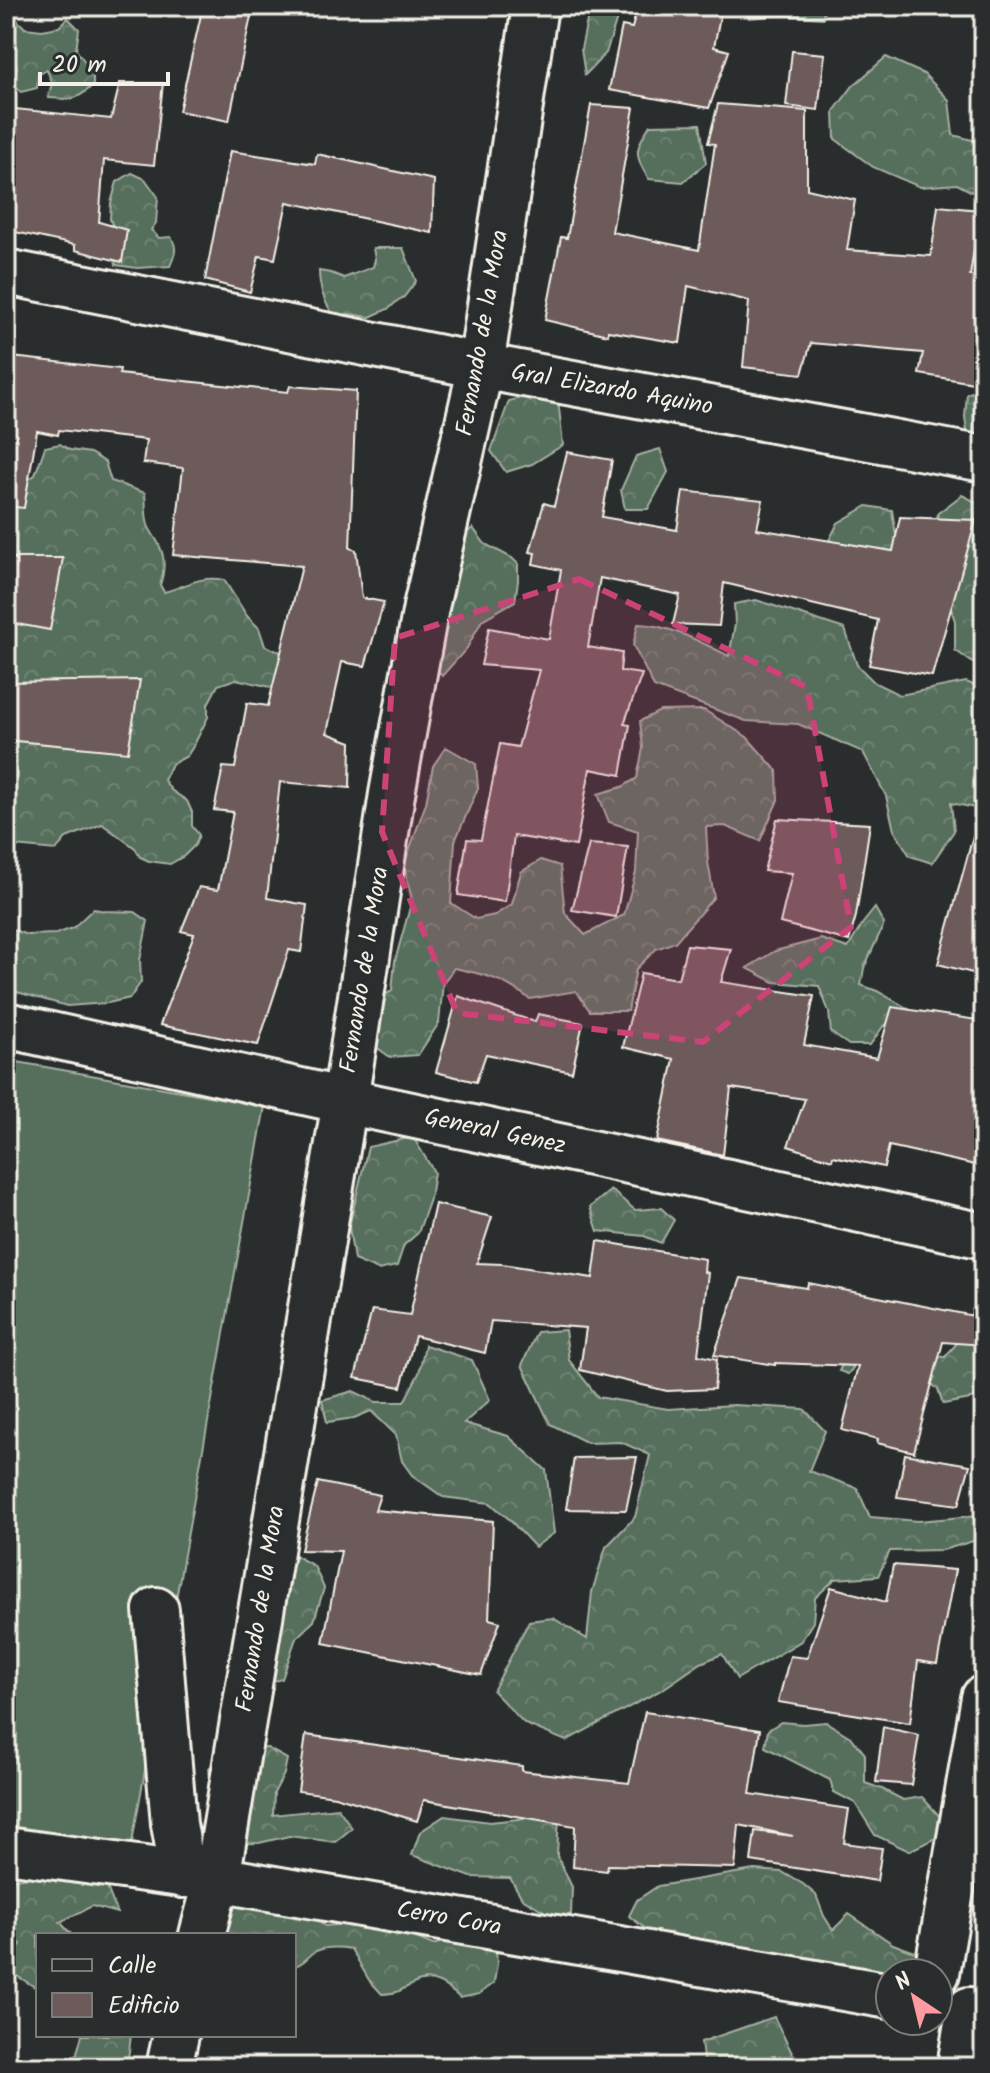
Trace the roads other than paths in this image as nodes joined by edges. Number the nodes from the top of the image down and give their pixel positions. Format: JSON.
{"nodes":[{"id":1,"x":535,"y":6,"type":"edge"},
{"id":2,"x":6,"y":272,"type":"edge"},
{"id":3,"x":481,"y":366,"type":"junction"},
{"id":4,"x":984,"y":459,"type":"edge"},
{"id":5,"x":6,"y":1025,"type":"edge"},
{"id":6,"x":345,"y":1101,"type":"junction"},
{"id":7,"x":984,"y":1236,"type":"edge"},
{"id":8,"x":156,"y":1610,"type":"dead end"},
{"id":9,"x":984,"y":1698,"type":"edge"},
{"id":10,"x":6,"y":1850,"type":"edge"},
{"id":11,"x":200,"y":1877,"type":"junction"},
{"id":12,"x":202,"y":1933,"type":"edge"},
{"id":13,"x":940,"y":1957,"type":"edge"},
{"id":14,"x":874,"y":1993,"type":"edge"},
{"id":15,"x":964,"y":2009,"type":"edge"},
{"id":16,"x":176,"y":2037,"type":"edge"},
{"id":17,"x":169,"y":2067,"type":"edge"},
{"id":18,"x":960,"y":2067,"type":"edge"}],
"edges":[{"from":1,"to":3,"type":"street","name":"Fernando de la Mora"},
{"from":2,"to":3,"type":"street","name":"Gral Elizardo Aquino"},
{"from":3,"to":4,"type":"street","name":"Gral Elizardo Aquino"},
{"from":3,"to":6,"type":"street","name":"Fernando de la Mora"},
{"from":5,"to":6,"type":"street","name":"General Genez"},
{"from":6,"to":7,"type":"street","name":"General Genez"},
{"from":6,"to":11,"type":"street","name":"Fernando de la Mora"},
{"from":8,"to":11,"type":"street"},
{"from":9,"to":13,"type":"street"},
{"from":10,"to":11,"type":"street","name":"Cerro Cora"},
{"from":11,"to":12,"type":"street","name":"Fernando de la Mora"},
{"from":11,"to":14,"type":"street","name":"Cerro Cora"},
{"from":15,"to":18,"type":"street"},
{"from":16,"to":17,"type":"street"}]}
